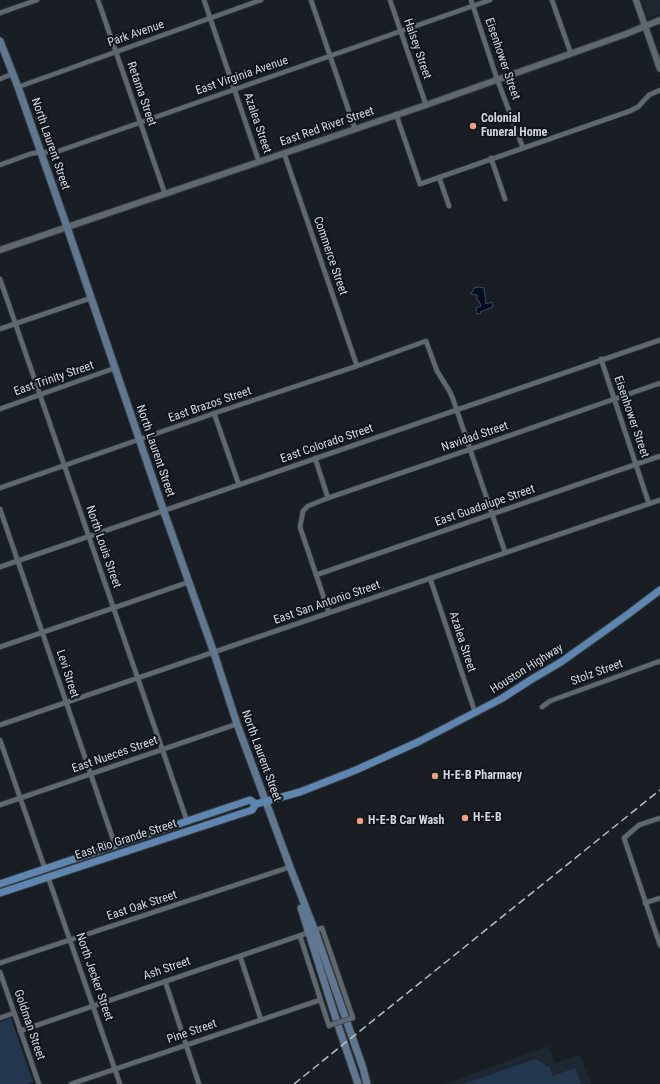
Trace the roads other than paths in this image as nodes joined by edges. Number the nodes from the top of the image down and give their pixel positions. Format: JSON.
{"nodes":[{"id":1,"x":37,"y":0,"type":"edge"},
{"id":2,"x":98,"y":0,"type":"edge"},
{"id":3,"x":204,"y":0,"type":"edge"},
{"id":4,"x":261,"y":0,"type":"edge"},
{"id":5,"x":311,"y":0,"type":"edge"},
{"id":6,"x":390,"y":0,"type":"edge"},
{"id":7,"x":471,"y":0,"type":"edge"},
{"id":8,"x":490,"y":0,"type":"edge"},
{"id":9,"x":552,"y":0,"type":"edge"},
{"id":10,"x":636,"y":0,"type":"edge"},
{"id":11,"x":473,"y":6,"type":"junction"},
{"id":12,"x":0,"y":14,"type":"edge"},
{"id":13,"x":210,"y":18,"type":"junction"},
{"id":14,"x":660,"y":20,"type":"edge"},
{"id":15,"x":645,"y":26,"type":"junction"},
{"id":16,"x":401,"y":31,"type":"junction"},
{"id":17,"x":0,"y":41,"type":"edge"},
{"id":18,"x":116,"y":51,"type":"junction"},
{"id":19,"x":571,"y":54,"type":"junction"},
{"id":20,"x":329,"y":56,"type":"junction"},
{"id":21,"x":660,"y":69,"type":"edge"},
{"id":22,"x":12,"y":74,"type":"junction"},
{"id":23,"x":0,"y":79,"type":"edge"},
{"id":24,"x":498,"y":79,"type":"junction"},
{"id":25,"x":18,"y":87,"type":"junction"},
{"id":26,"x":235,"y":89,"type":"junction"},
{"id":27,"x":660,"y":90,"type":"edge"},
{"id":28,"x":426,"y":105,"type":"junction"},
{"id":29,"x":396,"y":114,"type":"junction"},
{"id":30,"x":140,"y":122,"type":"junction"},
{"id":31,"x":355,"y":129,"type":"junction"},
{"id":32,"x":523,"y":148,"type":"junction"},
{"id":33,"x":41,"y":152,"type":"junction"},
{"id":34,"x":284,"y":153,"type":"junction"},
{"id":35,"x":491,"y":158,"type":"junction"},
{"id":36,"x":259,"y":162,"type":"junction"},
{"id":37,"x":0,"y":165,"type":"edge"},
{"id":38,"x":439,"y":177,"type":"junction"},
{"id":39,"x":165,"y":194,"type":"junction"},
{"id":40,"x":505,"y":199,"type":"dead end"},
{"id":41,"x":448,"y":206,"type":"dead end"},
{"id":42,"x":67,"y":227,"type":"junction"},
{"id":43,"x":0,"y":250,"type":"edge"},
{"id":44,"x":0,"y":279,"type":"edge"},
{"id":45,"x":91,"y":298,"type":"junction"},
{"id":46,"x":16,"y":323,"type":"junction"},
{"id":47,"x":0,"y":329,"type":"edge"},
{"id":48,"x":660,"y":340,"type":"edge"},
{"id":49,"x":601,"y":360,"type":"junction"},
{"id":50,"x":358,"y":366,"type":"junction"},
{"id":51,"x":115,"y":368,"type":"junction"},
{"id":52,"x":660,"y":383,"type":"edge"},
{"id":53,"x":40,"y":395,"type":"junction"},
{"id":54,"x":615,"y":399,"type":"junction"},
{"id":55,"x":0,"y":408,"type":"edge"},
{"id":56,"x":457,"y":410,"type":"junction"},
{"id":57,"x":214,"y":413,"type":"junction"},
{"id":58,"x":139,"y":440,"type":"junction"},
{"id":59,"x":471,"y":450,"type":"junction"},
{"id":60,"x":660,"y":456,"type":"edge"},
{"id":61,"x":315,"y":458,"type":"junction"},
{"id":62,"x":637,"y":464,"type":"junction"},
{"id":63,"x":64,"y":466,"type":"junction"},
{"id":64,"x":239,"y":485,"type":"junction"},
{"id":65,"x":0,"y":488,"type":"edge"},
{"id":66,"x":328,"y":498,"type":"junction"},
{"id":67,"x":660,"y":500,"type":"edge"},
{"id":68,"x":649,"y":504,"type":"junction"},
{"id":69,"x":0,"y":509,"type":"edge"},
{"id":70,"x":164,"y":512,"type":"junction"},
{"id":71,"x":492,"y":514,"type":"junction"},
{"id":72,"x":88,"y":537,"type":"junction"},
{"id":73,"x":505,"y":552,"type":"junction"},
{"id":74,"x":18,"y":561,"type":"junction"},
{"id":75,"x":0,"y":567,"type":"edge"},
{"id":76,"x":316,"y":575,"type":"junction"},
{"id":77,"x":430,"y":578,"type":"junction"},
{"id":78,"x":189,"y":582,"type":"junction"},
{"id":79,"x":660,"y":590,"type":"edge"},
{"id":80,"x":114,"y":608,"type":"junction"},
{"id":81,"x":329,"y":613,"type":"junction"},
{"id":82,"x":43,"y":632,"type":"junction"},
{"id":83,"x":0,"y":646,"type":"edge"},
{"id":84,"x":214,"y":652,"type":"junction"},
{"id":85,"x":660,"y":661,"type":"edge"},
{"id":86,"x":138,"y":678,"type":"junction"},
{"id":87,"x":66,"y":703,"type":"junction"},
{"id":88,"x":542,"y":707,"type":"dead end"},
{"id":89,"x":475,"y":712,"type":"junction"},
{"id":90,"x":237,"y":724,"type":"junction"},
{"id":91,"x":0,"y":725,"type":"edge"},
{"id":92,"x":0,"y":740,"type":"edge"},
{"id":93,"x":162,"y":750,"type":"junction"},
{"id":94,"x":398,"y":752,"type":"joint"},
{"id":95,"x":91,"y":774,"type":"junction"},
{"id":96,"x":20,"y":798,"type":"junction"},
{"id":97,"x":265,"y":801,"type":"junction"},
{"id":98,"x":256,"y":804,"type":"junction"},
{"id":99,"x":0,"y":805,"type":"edge"},
{"id":100,"x":660,"y":818,"type":"edge"},
{"id":101,"x":187,"y":821,"type":"junction"},
{"id":102,"x":115,"y":845,"type":"junction"},
{"id":103,"x":290,"y":867,"type":"junction"},
{"id":104,"x":45,"y":869,"type":"junction"},
{"id":105,"x":48,"y":877,"type":"junction"},
{"id":106,"x":0,"y":884,"type":"edge"},
{"id":107,"x":0,"y":893,"type":"edge"},
{"id":108,"x":660,"y":898,"type":"edge"},
{"id":109,"x":645,"y":903,"type":"junction"},
{"id":110,"x":315,"y":930,"type":"junction"},
{"id":111,"x":300,"y":936,"type":"junction"},
{"id":112,"x":70,"y":940,"type":"junction"},
{"id":113,"x":660,"y":945,"type":"edge"},
{"id":114,"x":240,"y":956,"type":"junction"},
{"id":115,"x":0,"y":963,"type":"edge"},
{"id":116,"x":0,"y":972,"type":"edge"},
{"id":117,"x":165,"y":981,"type":"junction"},
{"id":118,"x":320,"y":1000,"type":"junction"},
{"id":119,"x":93,"y":1005,"type":"junction"},
{"id":120,"x":14,"y":1013,"type":"junction"},
{"id":121,"x":0,"y":1018,"type":"edge"},
{"id":122,"x":261,"y":1020,"type":"junction"},
{"id":123,"x":20,"y":1031,"type":"junction"},
{"id":124,"x":186,"y":1044,"type":"junction"},
{"id":125,"x":115,"y":1069,"type":"junction"},
{"id":126,"x":39,"y":1084,"type":"edge"},
{"id":127,"x":71,"y":1084,"type":"edge"},
{"id":128,"x":120,"y":1084,"type":"edge"},
{"id":129,"x":199,"y":1084,"type":"edge"},
{"id":130,"x":358,"y":1084,"type":"edge"},
{"id":131,"x":367,"y":1084,"type":"edge"}],
"edges":[{"from":1,"to":12,"type":"street"},
{"from":2,"to":18,"type":"street","name":"Retama Street"},
{"from":3,"to":13,"type":"street","name":"Azalea Street"},
{"from":4,"to":13,"type":"street","name":"Park Avenue"},
{"from":5,"to":20,"type":"street"},
{"from":6,"to":16,"type":"street","name":"Halsey Street"},
{"from":7,"to":11,"type":"street","name":"Eisenhower Street"},
{"from":8,"to":11,"type":"street","name":"East Virginia Avenue"},
{"from":9,"to":19,"type":"street"},
{"from":10,"to":15,"type":"street"},
{"from":11,"to":16,"type":"street","name":"East Virginia Avenue"},
{"from":11,"to":24,"type":"street","name":"Eisenhower Street"},
{"from":13,"to":18,"type":"street","name":"Park Avenue"},
{"from":13,"to":26,"type":"street","name":"Azalea Street"},
{"from":14,"to":15,"type":"street","name":"East Red River Street"},
{"from":15,"to":19,"type":"street","name":"East Red River Street"},
{"from":15,"to":21,"type":"street"},
{"from":16,"to":20,"type":"street","name":"East Virginia Avenue"},
{"from":16,"to":28,"type":"street","name":"Halsey Street"},
{"from":17,"to":22,"type":"main road","name":"North Laurent Street"},
{"from":18,"to":25,"type":"street","name":"Park Avenue"},
{"from":18,"to":30,"type":"street","name":"Retama Street"},
{"from":19,"to":24,"type":"street","name":"East Red River Street"},
{"from":20,"to":26,"type":"street","name":"East Virginia Avenue"},
{"from":20,"to":31,"type":"street"},
{"from":22,"to":23,"type":"street"},
{"from":22,"to":25,"type":"main road","name":"North Laurent Street"},
{"from":24,"to":28,"type":"street","name":"East Red River Street"},
{"from":24,"to":32,"type":"street","name":"Eisenhower Street"},
{"from":25,"to":33,"type":"main road","name":"North Laurent Street"},
{"from":26,"to":30,"type":"street","name":"East Virginia Avenue"},
{"from":26,"to":36,"type":"street","name":"Azalea Street"},
{"from":27,"to":32,"type":"street"},
{"from":28,"to":29,"type":"street","name":"East Red River Street"},
{"from":29,"to":31,"type":"street","name":"East Red River Street"},
{"from":29,"to":38,"type":"street"},
{"from":30,"to":33,"type":"street","name":"East Virginia Avenue"},
{"from":30,"to":39,"type":"street","name":"Retama Street"},
{"from":31,"to":34,"type":"street","name":"East Red River Street"},
{"from":32,"to":35,"type":"street"},
{"from":33,"to":37,"type":"street","name":"East Virginia Avenue"},
{"from":33,"to":42,"type":"main road","name":"North Laurent Street"},
{"from":34,"to":36,"type":"street","name":"East Red River Street"},
{"from":34,"to":50,"type":"street","name":"Commerce Street"},
{"from":35,"to":38,"type":"street"},
{"from":35,"to":40,"type":"street"},
{"from":36,"to":39,"type":"street","name":"East Red River Street"},
{"from":38,"to":41,"type":"street"},
{"from":39,"to":42,"type":"street","name":"East Red River Street"},
{"from":42,"to":43,"type":"street","name":"East Red River Street"},
{"from":42,"to":45,"type":"main road","name":"North Laurent Street"},
{"from":44,"to":46,"type":"street","name":"North Louis Street"},
{"from":45,"to":46,"type":"street"},
{"from":45,"to":51,"type":"main road","name":"North Laurent Street"},
{"from":46,"to":47,"type":"street"},
{"from":46,"to":53,"type":"street","name":"North Louis Street"},
{"from":48,"to":49,"type":"street","name":"East Colorado Street"},
{"from":49,"to":54,"type":"street","name":"Eisenhower Street"},
{"from":49,"to":56,"type":"street","name":"East Colorado Street"},
{"from":50,"to":56,"type":"street","name":"East Brazos Street"},
{"from":50,"to":57,"type":"street","name":"East Brazos Street"},
{"from":51,"to":53,"type":"street","name":"East Trinity Street"},
{"from":51,"to":58,"type":"main road","name":"North Laurent Street"},
{"from":52,"to":54,"type":"street","name":"Navidad Street"},
{"from":53,"to":55,"type":"street","name":"East Trinity Street"},
{"from":53,"to":63,"type":"street","name":"North Louis Street"},
{"from":54,"to":59,"type":"street","name":"Navidad Street"},
{"from":54,"to":62,"type":"street","name":"Eisenhower Street"},
{"from":56,"to":59,"type":"street"},
{"from":56,"to":61,"type":"street","name":"East Colorado Street"},
{"from":57,"to":58,"type":"street","name":"East Brazos Street"},
{"from":57,"to":64,"type":"street"},
{"from":58,"to":63,"type":"street","name":"East Brazos Street"},
{"from":58,"to":70,"type":"main road","name":"North Laurent Street"},
{"from":59,"to":66,"type":"street","name":"Navidad Street"},
{"from":59,"to":71,"type":"street"},
{"from":60,"to":62,"type":"street","name":"East Guadalupe Street"},
{"from":61,"to":64,"type":"street","name":"East Colorado Street"},
{"from":61,"to":66,"type":"street"},
{"from":62,"to":68,"type":"street","name":"Eisenhower Street"},
{"from":62,"to":71,"type":"street","name":"East Guadalupe Street"},
{"from":63,"to":65,"type":"street","name":"East Brazos Street"},
{"from":63,"to":72,"type":"street","name":"North Louis Street"},
{"from":64,"to":70,"type":"street","name":"East Colorado Street"},
{"from":66,"to":76,"type":"street","name":"Navidad Street"},
{"from":67,"to":68,"type":"street","name":"East San Antonio Street"},
{"from":68,"to":73,"type":"street","name":"East San Antonio Street"},
{"from":69,"to":74,"type":"street","name":"Levi Street"},
{"from":70,"to":72,"type":"street","name":"East Colorado Street"},
{"from":70,"to":78,"type":"main road","name":"North Laurent Street"},
{"from":71,"to":73,"type":"street"},
{"from":71,"to":76,"type":"street","name":"East Guadalupe Street"},
{"from":72,"to":74,"type":"street","name":"East Colorado Street"},
{"from":72,"to":80,"type":"street","name":"North Louis Street"},
{"from":73,"to":77,"type":"street","name":"East San Antonio Street"},
{"from":74,"to":75,"type":"street","name":"East Colorado Street"},
{"from":74,"to":82,"type":"street","name":"Levi Street"},
{"from":76,"to":81,"type":"street"},
{"from":77,"to":81,"type":"street","name":"East San Antonio Street"},
{"from":77,"to":89,"type":"street","name":"Azalea Street"},
{"from":78,"to":80,"type":"street"},
{"from":78,"to":84,"type":"main road","name":"North Laurent Street"},
{"from":79,"to":89,"type":"main road","name":"Houston Highway"},
{"from":80,"to":82,"type":"street"},
{"from":80,"to":86,"type":"street","name":"North Louis Street"},
{"from":81,"to":84,"type":"street","name":"East San Antonio Street"},
{"from":82,"to":83,"type":"street"},
{"from":82,"to":87,"type":"street","name":"Levi Street"},
{"from":84,"to":86,"type":"street","name":"East San Antonio Street"},
{"from":84,"to":90,"type":"main road","name":"North Laurent Street"},
{"from":85,"to":88,"type":"street","name":"Stolz Street"},
{"from":86,"to":87,"type":"street","name":"East San Antonio Street"},
{"from":86,"to":93,"type":"street","name":"North Louis Street"},
{"from":87,"to":91,"type":"street","name":"East San Antonio Street"},
{"from":87,"to":95,"type":"street","name":"Levi Street"},
{"from":89,"to":94,"type":"main road","name":"Houston Highway"},
{"from":90,"to":93,"type":"street","name":"East Nueces Street"},
{"from":90,"to":97,"type":"main road","name":"North Laurent Street"},
{"from":92,"to":96,"type":"street"},
{"from":93,"to":95,"type":"street","name":"East Nueces Street"},
{"from":93,"to":101,"type":"street","name":"North Louis Street"},
{"from":94,"to":97,"type":"main road","name":"East Rio Grande Street"},
{"from":95,"to":96,"type":"street","name":"East Nueces Street"},
{"from":95,"to":102,"type":"street","name":"Levi Street"},
{"from":96,"to":99,"type":"street","name":"East Nueces Street"},
{"from":96,"to":104,"type":"street"},
{"from":97,"to":98,"type":"main road","name":"East Rio Grande Street"},
{"from":97,"to":103,"type":"main road","name":"North Laurent Street"},
{"from":98,"to":101,"type":"main road","name":"East Rio Grande Street"},
{"from":98,"to":105,"type":"main road","name":"East Rio Grande Street"},
{"from":100,"to":109,"type":"street"},
{"from":101,"to":102,"type":"main road","name":"East Rio Grande Street"},
{"from":102,"to":104,"type":"main road","name":"East Rio Grande Street"},
{"from":103,"to":110,"type":"main road","name":"North Laurent Street"},
{"from":103,"to":112,"type":"street","name":"East Oak Street"},
{"from":104,"to":106,"type":"main road","name":"East Rio Grande Street"},
{"from":105,"to":107,"type":"main road","name":"East Rio Grande Street"},
{"from":105,"to":112,"type":"street","name":"North Jecker Street"},
{"from":108,"to":109,"type":"street"},
{"from":109,"to":113,"type":"street"},
{"from":110,"to":111,"type":"street","name":"Ash Street"},
{"from":110,"to":118,"type":"street","bridge":true},
{"from":110,"to":130,"type":"main road","name":"North Laurent Street"},
{"from":110,"to":131,"type":"main road","name":"North Laurent Street"},
{"from":111,"to":114,"type":"street","name":"Ash Street"},
{"from":111,"to":118,"type":"street"},
{"from":112,"to":115,"type":"street","name":"East Oak Street"},
{"from":112,"to":119,"type":"street","name":"North Jecker Street"},
{"from":114,"to":117,"type":"street","name":"Ash Street"},
{"from":114,"to":122,"type":"street"},
{"from":116,"to":120,"type":"street","name":"Goldman Street"},
{"from":117,"to":119,"type":"street","name":"Ash Street"},
{"from":117,"to":124,"type":"street"},
{"from":118,"to":122,"type":"street","name":"Pine Street"},
{"from":119,"to":123,"type":"street","name":"Ash Street"},
{"from":119,"to":125,"type":"street","name":"North Jecker Street"},
{"from":120,"to":121,"type":"street"},
{"from":120,"to":123,"type":"street","name":"Goldman Street"},
{"from":122,"to":124,"type":"street","name":"Pine Street"},
{"from":123,"to":126,"type":"street","name":"Goldman Street"},
{"from":124,"to":125,"type":"street","name":"Pine Street"},
{"from":124,"to":129,"type":"street"},
{"from":125,"to":127,"type":"street","name":"Pine Street"},
{"from":125,"to":128,"type":"street","name":"North Jecker Street"}]}
